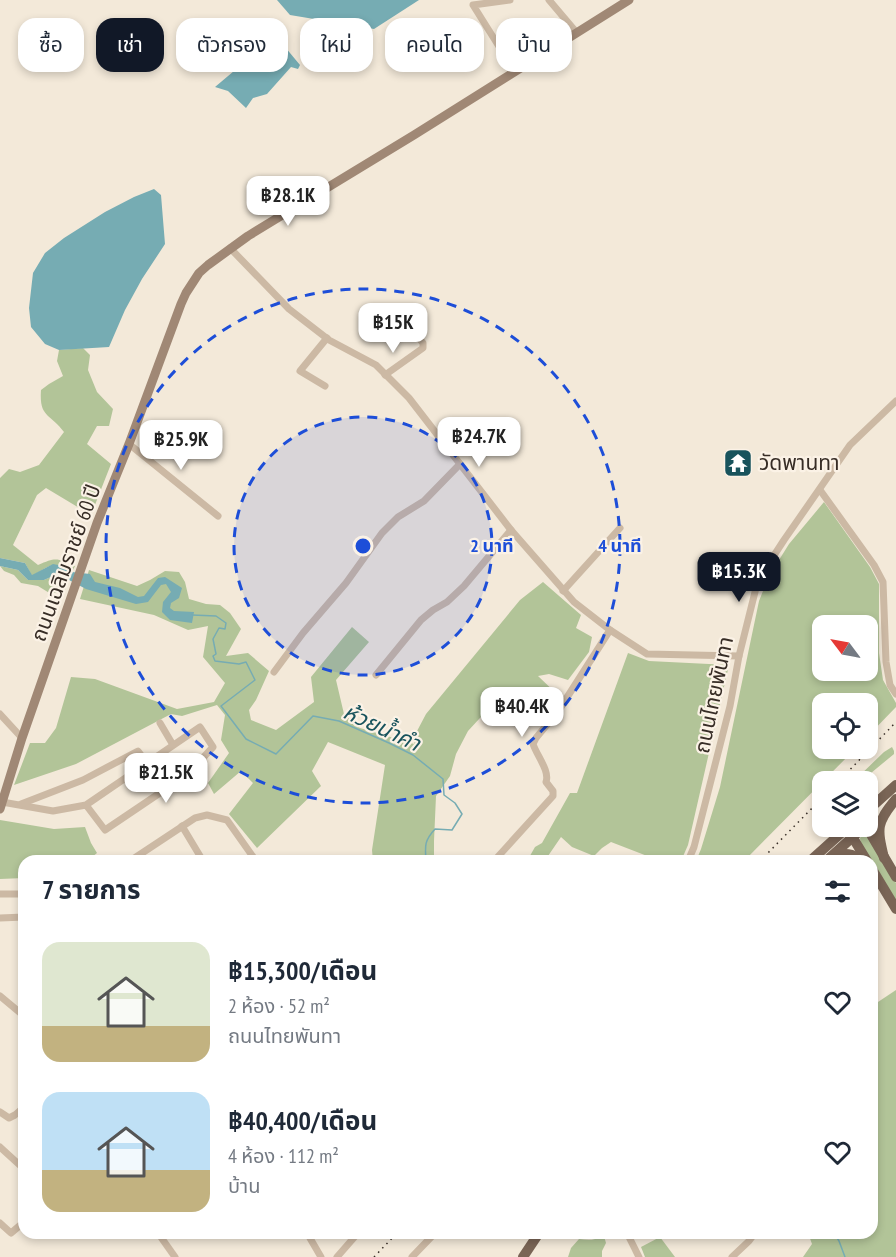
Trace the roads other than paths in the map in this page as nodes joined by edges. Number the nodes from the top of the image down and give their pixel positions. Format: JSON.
{"nodes":[{"id":1,"x":510,"y":0,"type":"edge"},
{"id":2,"x":549,"y":0,"type":"edge"},
{"id":3,"x":629,"y":0,"type":"edge"},
{"id":4,"x":577,"y":33,"type":"junction"},
{"id":5,"x":572,"y":36,"type":"edge"},
{"id":6,"x":496,"y":42,"type":"edge"},
{"id":7,"x":515,"y":72,"type":"edge"},
{"id":8,"x":230,"y":248,"type":"junction"},
{"id":9,"x":400,"y":333,"type":"dead end"},
{"id":10,"x":327,"y":338,"type":"junction"},
{"id":11,"x":386,"y":375,"type":"junction"},
{"id":12,"x":325,"y":386,"type":"dead end"},
{"id":13,"x":896,"y":401,"type":"edge"},
{"id":14,"x":129,"y":444,"type":"junction"},
{"id":15,"x":460,"y":464,"type":"junction"},
{"id":16,"x":820,"y":490,"type":"junction"},
{"id":17,"x":218,"y":516,"type":"dead end"},
{"id":18,"x":620,"y":528,"type":"dead end"},
{"id":19,"x":511,"y":530,"type":"junction"},
{"id":20,"x":563,"y":591,"type":"junction"},
{"id":21,"x":610,"y":630,"type":"junction"},
{"id":22,"x":739,"y":656,"type":"junction"},
{"id":23,"x":274,"y":672,"type":"dead end"},
{"id":24,"x":376,"y":675,"type":"dead end"},
{"id":25,"x":896,"y":694,"type":"edge"},
{"id":26,"x":0,"y":714,"type":"edge"},
{"id":27,"x":160,"y":723,"type":"dead end"},
{"id":28,"x":22,"y":738,"type":"junction"},
{"id":29,"x":172,"y":745,"type":"junction"},
{"id":30,"x":147,"y":763,"type":"junction"},
{"id":31,"x":896,"y":785,"type":"edge"},
{"id":32,"x":896,"y":799,"type":"edge"},
{"id":33,"x":878,"y":801,"type":"edge"},
{"id":34,"x":1,"y":805,"type":"edge"},
{"id":35,"x":20,"y":805,"type":"junction"},
{"id":36,"x":86,"y":805,"type":"junction"},
{"id":37,"x":878,"y":815,"type":"edge"},
{"id":38,"x":182,"y":826,"type":"junction"},
{"id":39,"x":842,"y":837,"type":"edge"},
{"id":40,"x":846,"y":837,"type":"edge"},
{"id":41,"x":853,"y":837,"type":"edge"},
{"id":42,"x":872,"y":837,"type":"edge"},
{"id":43,"x":139,"y":855,"type":"edge"},
{"id":44,"x":199,"y":855,"type":"edge"},
{"id":45,"x":252,"y":855,"type":"edge"},
{"id":46,"x":499,"y":855,"type":"edge"},
{"id":47,"x":691,"y":855,"type":"edge"},
{"id":48,"x":818,"y":855,"type":"edge"},
{"id":49,"x":832,"y":855,"type":"edge"},
{"id":50,"x":862,"y":855,"type":"edge"},
{"id":51,"x":884,"y":858,"type":"junction"},
{"id":52,"x":896,"y":877,"type":"edge"},
{"id":53,"x":878,"y":879,"type":"edge"},
{"id":54,"x":0,"y":894,"type":"edge"},
{"id":55,"x":18,"y":894,"type":"edge"},
{"id":56,"x":896,"y":909,"type":"edge"},
{"id":57,"x":18,"y":917,"type":"edge"},
{"id":58,"x":0,"y":918,"type":"edge"},
{"id":59,"x":0,"y":996,"type":"edge"},
{"id":60,"x":18,"y":1011,"type":"edge"},
{"id":61,"x":0,"y":1112,"type":"edge"},
{"id":62,"x":18,"y":1112,"type":"edge"},
{"id":63,"x":0,"y":1147,"type":"edge"},
{"id":64,"x":18,"y":1164,"type":"edge"},
{"id":65,"x":0,"y":1223,"type":"edge"},
{"id":66,"x":18,"y":1227,"type":"edge"},
{"id":67,"x":162,"y":1239,"type":"edge"},
{"id":68,"x":310,"y":1239,"type":"edge"},
{"id":69,"x":353,"y":1239,"type":"edge"},
{"id":70,"x":429,"y":1239,"type":"edge"},
{"id":71,"x":535,"y":1239,"type":"edge"},
{"id":72,"x":630,"y":1239,"type":"edge"},
{"id":73,"x":750,"y":1239,"type":"edge"},
{"id":74,"x":176,"y":1257,"type":"edge"},
{"id":75,"x":321,"y":1257,"type":"edge"},
{"id":76,"x":337,"y":1257,"type":"edge"},
{"id":77,"x":412,"y":1257,"type":"edge"},
{"id":78,"x":523,"y":1257,"type":"edge"},
{"id":79,"x":639,"y":1257,"type":"edge"},
{"id":80,"x":732,"y":1257,"type":"edge"}],
"edges":[{"from":1,"to":6,"type":"street"},
{"from":2,"to":4,"type":"street"},
{"from":3,"to":4,"type":"street","name":"ถนนเฉลิมราชย์ 60 ปี"},
{"from":4,"to":5,"type":"street","name":"ถนนเฉลิมราชย์ 60 ปี"},
{"from":7,"to":8,"type":"street","name":"ถนนเฉลิมราชย์ 60 ปี"},
{"from":8,"to":10,"type":"street"},
{"from":8,"to":14,"type":"street","name":"ถนนเฉลิมราชย์ 60 ปี"},
{"from":9,"to":11,"type":"street"},
{"from":10,"to":11,"type":"street"},
{"from":10,"to":12,"type":"street"},
{"from":11,"to":15,"type":"street"},
{"from":13,"to":16,"type":"street","name":"ถนนไทยพันทา"},
{"from":14,"to":17,"type":"street"},
{"from":14,"to":28,"type":"street","name":"ถนนเฉลิมราชย์ 60 ปี"},
{"from":15,"to":19,"type":"street"},
{"from":15,"to":23,"type":"street"},
{"from":16,"to":22,"type":"street","name":"ถนนไทยพันทา"},
{"from":16,"to":25,"type":"street"},
{"from":18,"to":20,"type":"street"},
{"from":19,"to":20,"type":"street"},
{"from":19,"to":24,"type":"street"},
{"from":20,"to":21,"type":"street"},
{"from":21,"to":22,"type":"street"},
{"from":21,"to":46,"type":"street"},
{"from":22,"to":47,"type":"street","name":"ถนนไทยพันทา"},
{"from":26,"to":28,"type":"street"},
{"from":27,"to":29,"type":"street"},
{"from":28,"to":34,"type":"street","name":"ถนนเฉลิมราชย์ 60 ปี"},
{"from":29,"to":30,"type":"street"},
{"from":29,"to":36,"type":"street"},
{"from":30,"to":35,"type":"street"},
{"from":30,"to":36,"type":"street"},
{"from":31,"to":33,"type":"main road"},
{"from":32,"to":37,"type":"main road"},
{"from":32,"to":51,"type":"main road"},
{"from":34,"to":35,"type":"street"},
{"from":35,"to":36,"type":"street"},
{"from":38,"to":43,"type":"street"},
{"from":38,"to":44,"type":"street"},
{"from":38,"to":45,"type":"street"},
{"from":39,"to":48,"type":"main road"},
{"from":40,"to":49,"type":"main road"},
{"from":41,"to":50,"type":"main road"},
{"from":42,"to":51,"type":"main road"},
{"from":51,"to":52,"type":"main road"},
{"from":53,"to":56,"type":"main road"},
{"from":54,"to":55,"type":"street"},
{"from":57,"to":58,"type":"street"},
{"from":59,"to":60,"type":"street"},
{"from":61,"to":62,"type":"street"},
{"from":63,"to":64,"type":"street"},
{"from":65,"to":66,"type":"street"},
{"from":67,"to":74,"type":"street"},
{"from":68,"to":75,"type":"street"},
{"from":69,"to":76,"type":"street"},
{"from":70,"to":77,"type":"street"},
{"from":71,"to":78,"type":"main road"},
{"from":72,"to":79,"type":"street"},
{"from":73,"to":80,"type":"street"}]}
